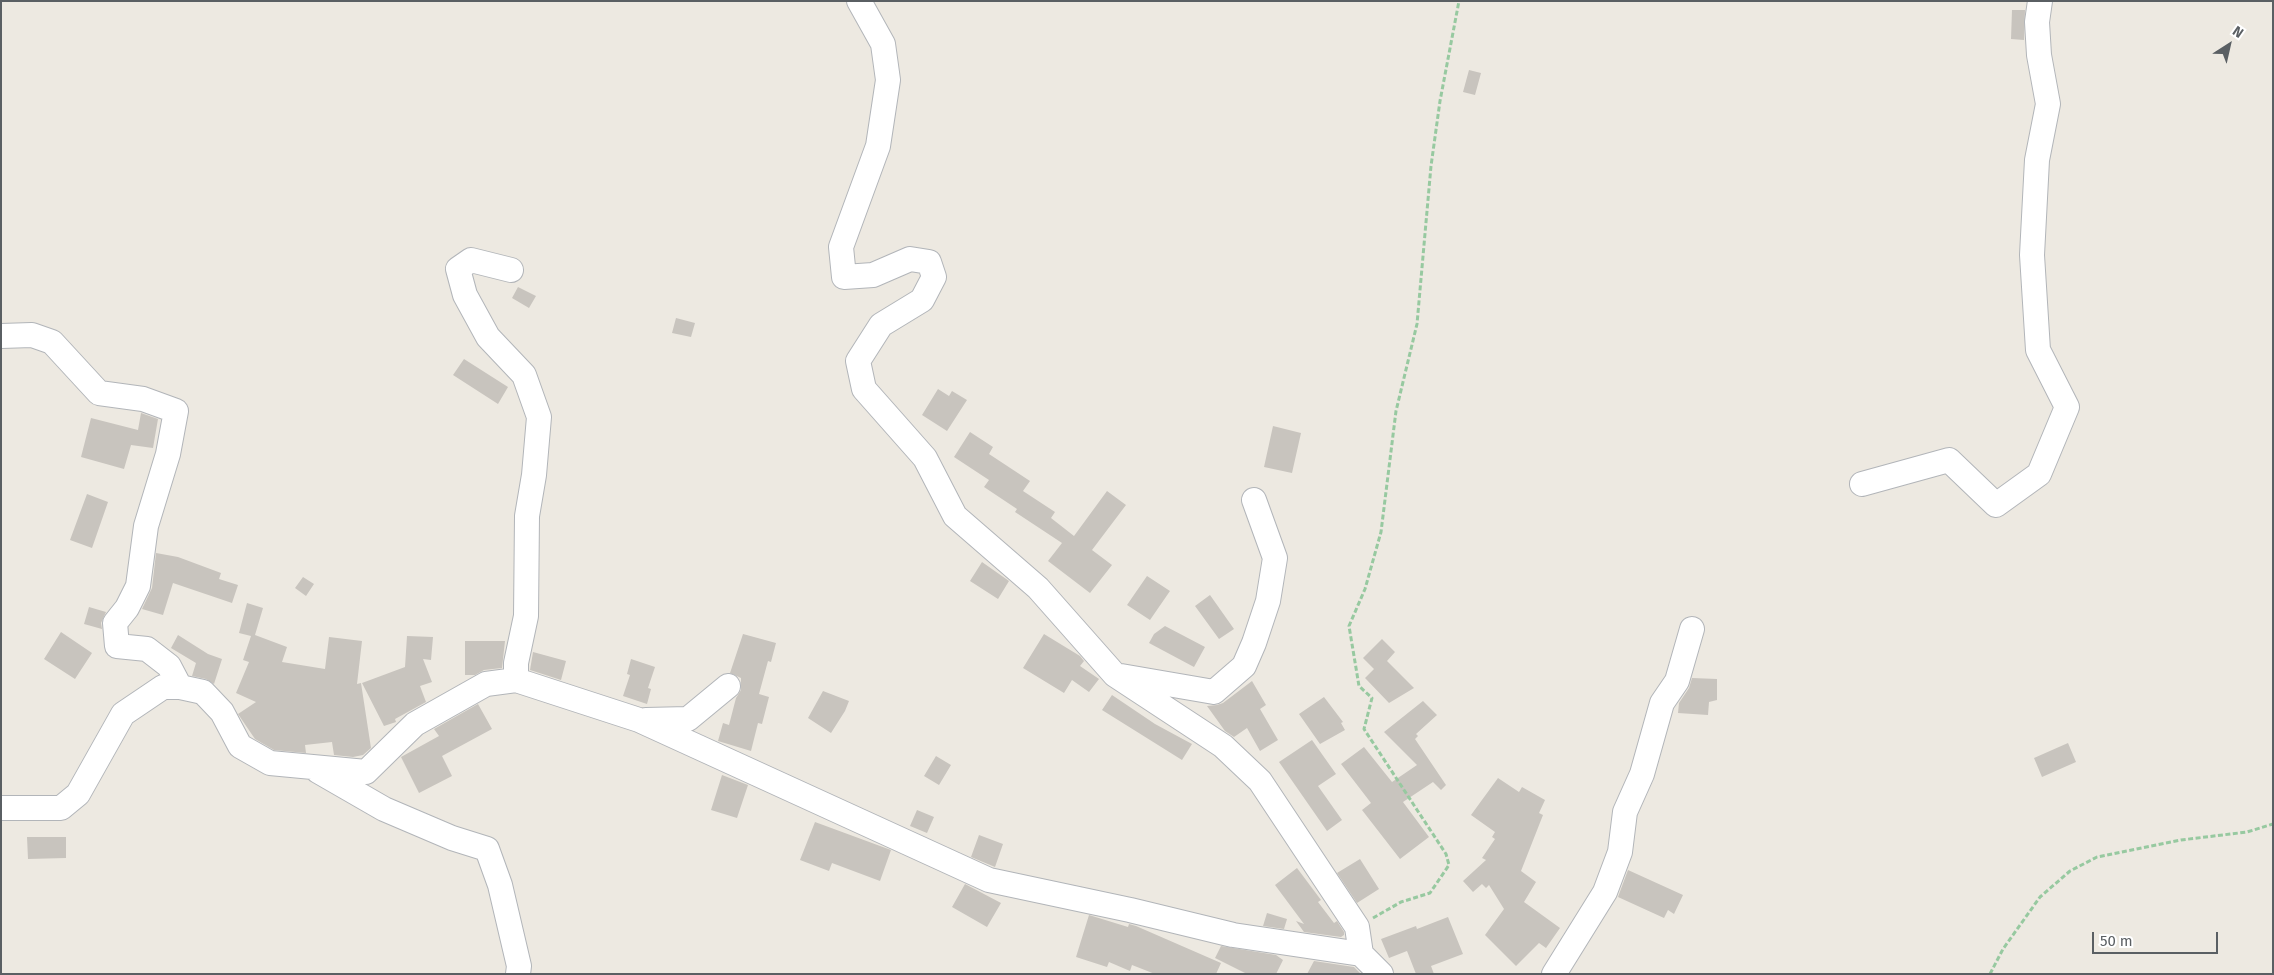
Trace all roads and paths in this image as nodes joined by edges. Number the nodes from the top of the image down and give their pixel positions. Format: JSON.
{"nodes":[{"id":1,"x":860,"y":1,"type":"edge"},
{"id":2,"x":1459,"y":1,"type":"edge"},
{"id":3,"x":2040,"y":1,"type":"edge"},
{"id":4,"x":511,"y":270,"type":"dead end"},
{"id":5,"x":1,"y":336,"type":"edge"},
{"id":6,"x":1862,"y":484,"type":"dead end"},
{"id":7,"x":1254,"y":500,"type":"dead end"},
{"id":8,"x":1692,"y":629,"type":"dead end"},
{"id":9,"x":1115,"y":675,"type":"junction"},
{"id":10,"x":516,"y":680,"type":"junction"},
{"id":11,"x":728,"y":686,"type":"dead end"},
{"id":12,"x":180,"y":687,"type":"junction"},
{"id":13,"x":639,"y":720,"type":"junction"},
{"id":14,"x":303,"y":768,"type":"junction"},
{"id":15,"x":1,"y":808,"type":"edge"},
{"id":16,"x":2273,"y":824,"type":"edge"},
{"id":17,"x":1357,"y":927,"type":"junction"},
{"id":18,"x":1361,"y":954,"type":"junction"},
{"id":19,"x":518,"y":974,"type":"edge"},
{"id":20,"x":1381,"y":974,"type":"edge"},
{"id":21,"x":1554,"y":974,"type":"edge"},
{"id":22,"x":1990,"y":974,"type":"edge"}],
"edges":[{"from":1,"to":9,"type":"street"},
{"from":2,"to":17,"type":"path"},
{"from":3,"to":6,"type":"street"},
{"from":4,"to":10,"type":"street"},
{"from":5,"to":12,"type":"street"},
{"from":7,"to":9,"type":"street"},
{"from":8,"to":21,"type":"street"},
{"from":9,"to":17,"type":"street"},
{"from":10,"to":13,"type":"street"},
{"from":10,"to":14,"type":"street"},
{"from":11,"to":13,"type":"street"},
{"from":12,"to":14,"type":"street"},
{"from":12,"to":15,"type":"street"},
{"from":13,"to":18,"type":"street"},
{"from":14,"to":19,"type":"street"},
{"from":16,"to":22,"type":"path"},
{"from":17,"to":18,"type":"street"},
{"from":18,"to":20,"type":"street"}]}
